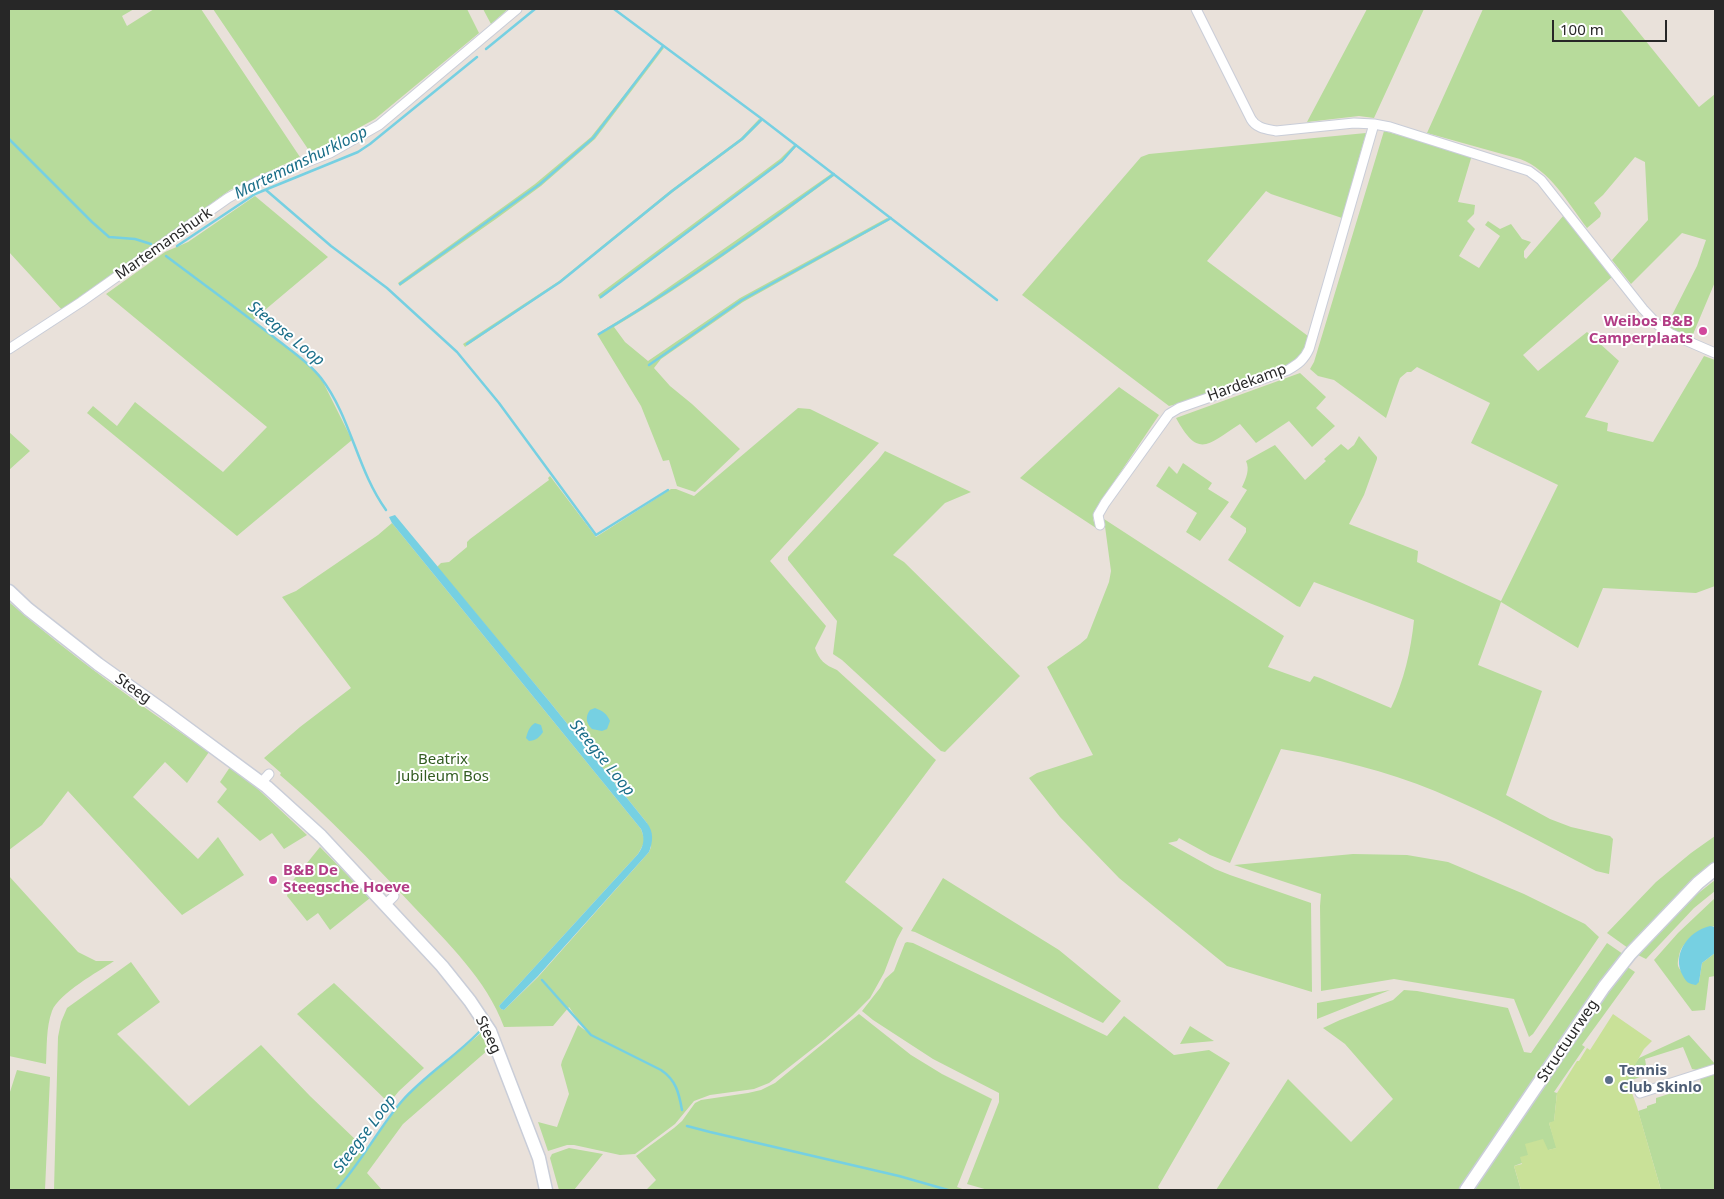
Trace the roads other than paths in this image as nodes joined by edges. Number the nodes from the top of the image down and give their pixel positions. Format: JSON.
{"nodes":[{"id":1,"x":517,"y":9,"type":"edge"},
{"id":2,"x":1196,"y":9,"type":"edge"},
{"id":3,"x":1374,"y":124,"type":"junction"},
{"id":4,"x":9,"y":349,"type":"edge"},
{"id":5,"x":1715,"y":353,"type":"edge"},
{"id":6,"x":1100,"y":525,"type":"dead end"},
{"id":7,"x":9,"y":591,"type":"edge"},
{"id":8,"x":1715,"y":869,"type":"edge"},
{"id":9,"x":1715,"y":876,"type":"edge"},
{"id":10,"x":1681,"y":900,"type":"junction"},
{"id":11,"x":1715,"y":1069,"type":"edge"},
{"id":12,"x":1640,"y":1093,"type":"dead end"},
{"id":13,"x":546,"y":1190,"type":"edge"},
{"id":14,"x":1466,"y":1190,"type":"edge"}],
"edges":[{"from":1,"to":4,"type":"street","name":"Martemanshurk"},
{"from":2,"to":3,"type":"street"},
{"from":3,"to":5,"type":"street"},
{"from":3,"to":6,"type":"street","name":"Hardekamp"},
{"from":7,"to":13,"type":"street","name":"Steeg"},
{"from":8,"to":10,"type":"street","name":"Structuurweg"},
{"from":9,"to":10,"type":"street","name":"Structuurweg"},
{"from":10,"to":14,"type":"street","name":"Structuurweg"},
{"from":11,"to":12,"type":"street"}]}
